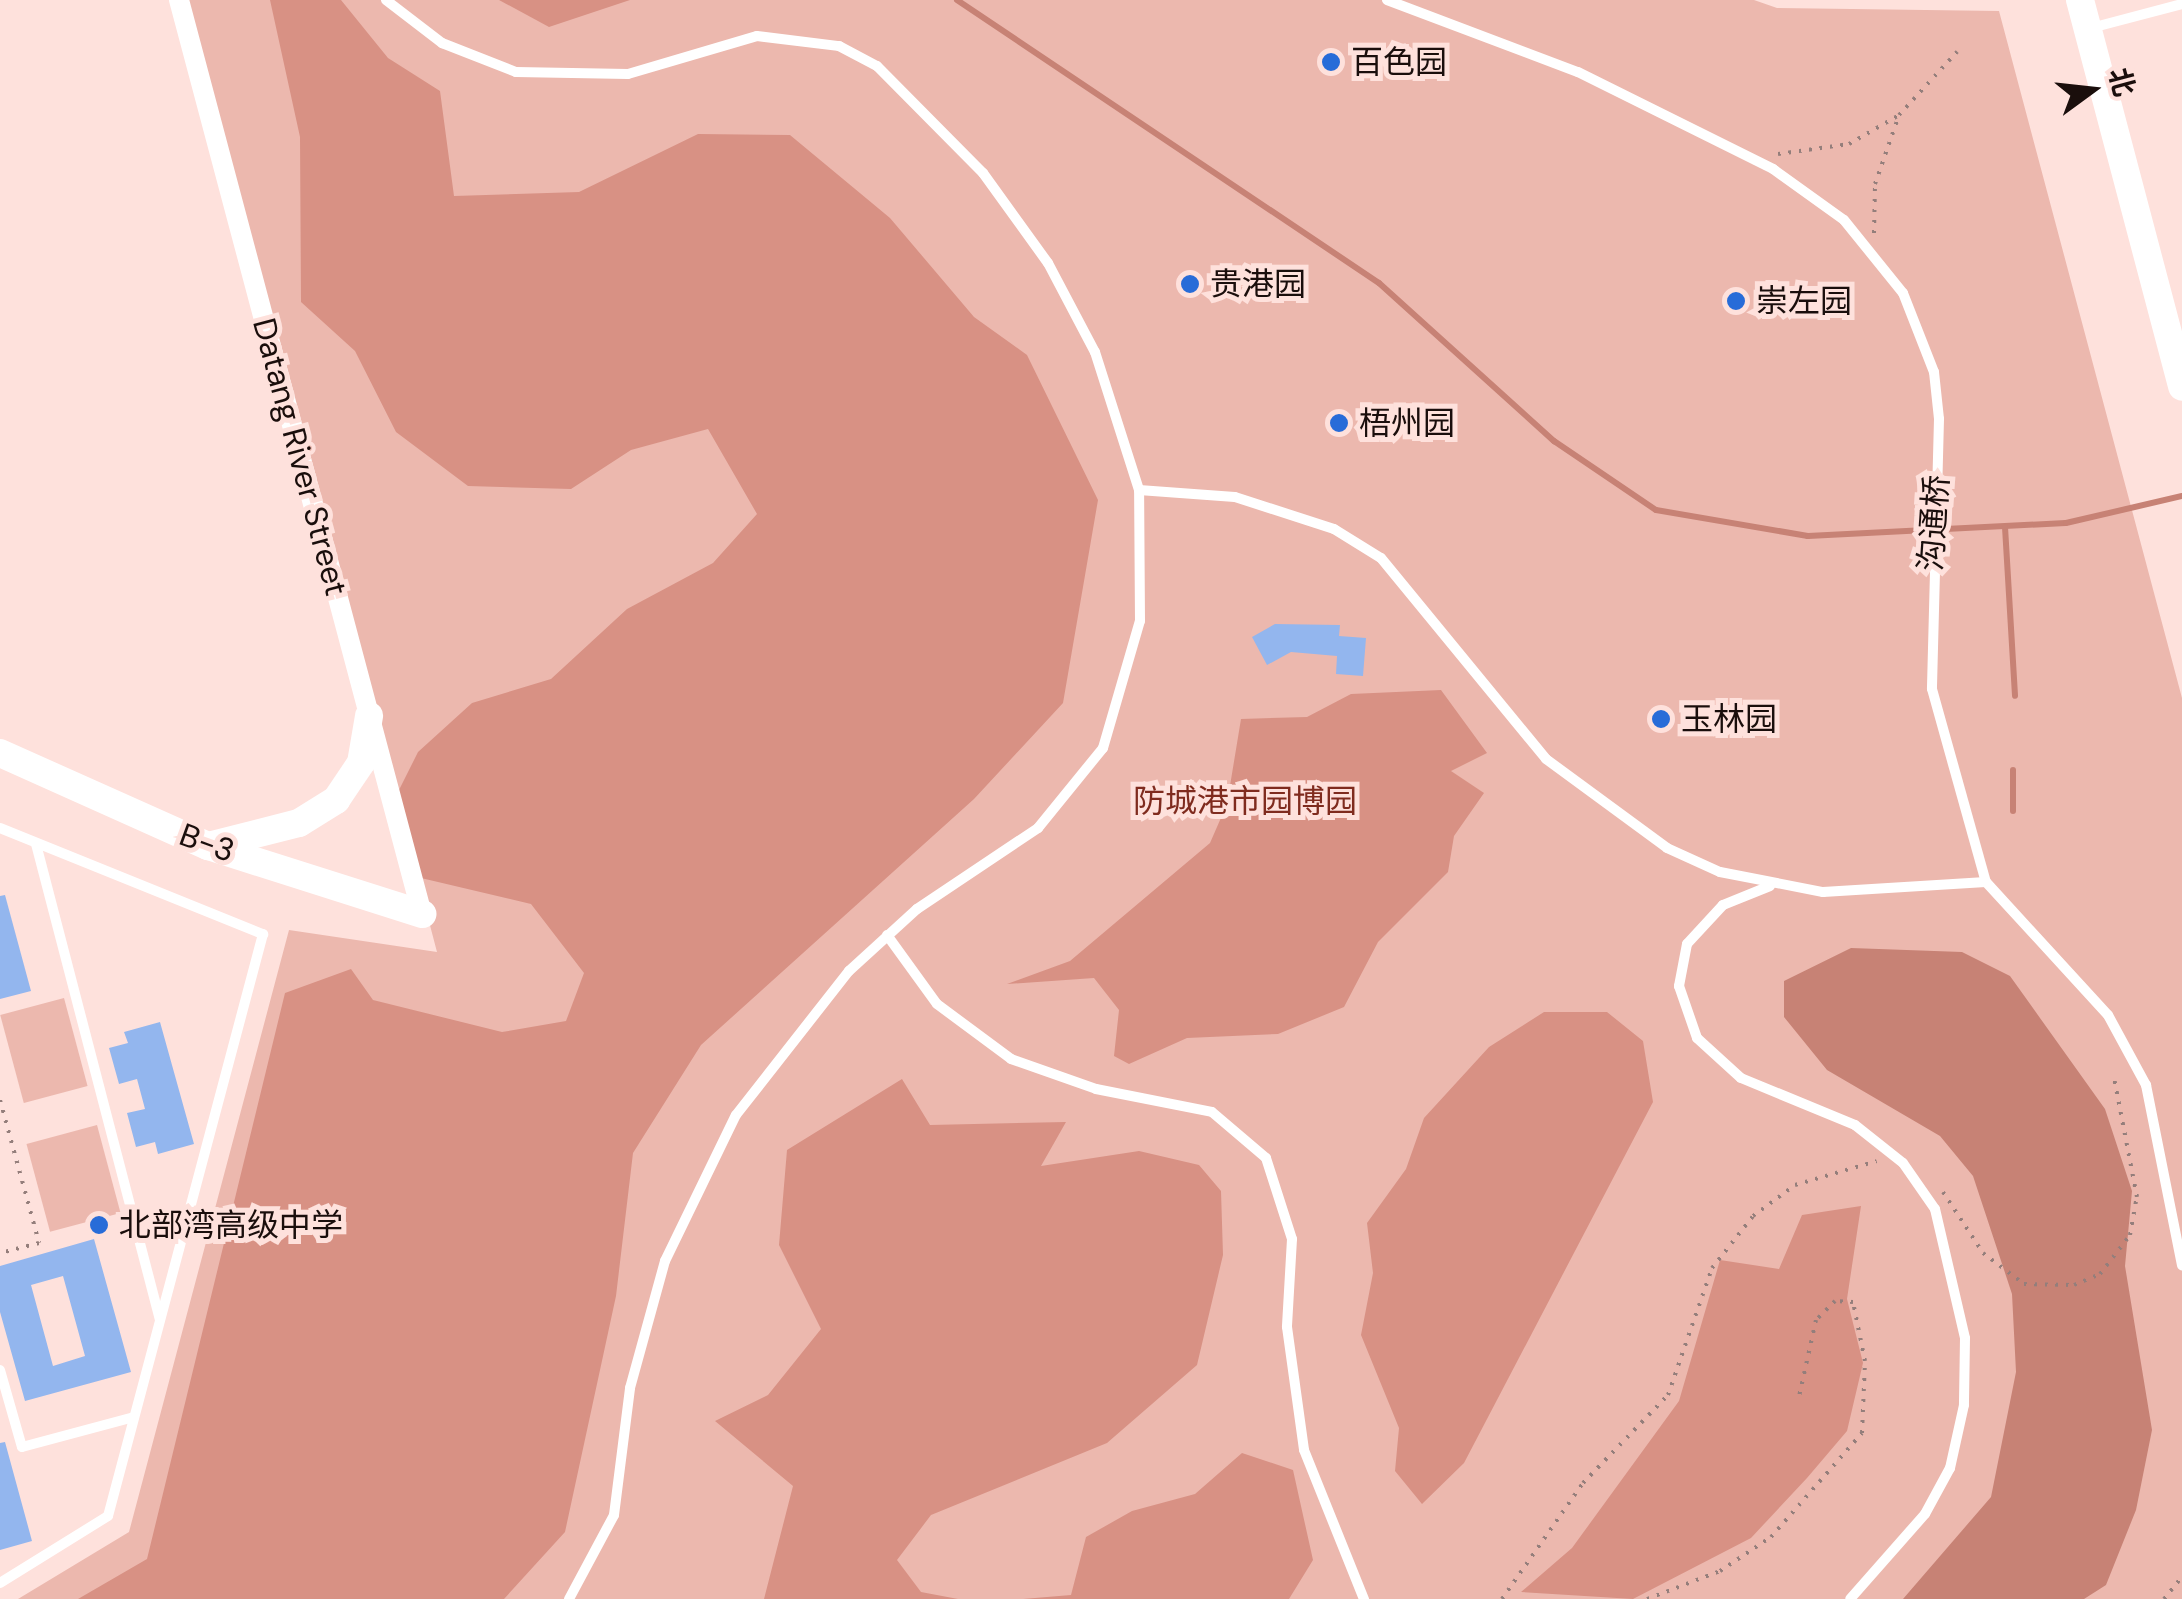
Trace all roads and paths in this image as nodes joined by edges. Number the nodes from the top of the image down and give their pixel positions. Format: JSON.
{"nodes":[{"id":1,"x":179,"y":0,"type":"edge"},
{"id":2,"x":386,"y":0,"type":"edge"},
{"id":3,"x":1387,"y":0,"type":"edge"},
{"id":4,"x":2080,"y":0,"type":"edge"},
{"id":5,"x":2182,"y":4,"type":"edge"},
{"id":6,"x":2088,"y":30,"type":"junction"},
{"id":7,"x":1957,"y":52,"type":"dead end"},
{"id":8,"x":1900,"y":116,"type":"junction"},
{"id":9,"x":1749,"y":156,"type":"junction"},
{"id":10,"x":1878,"y":257,"type":"junction"},
{"id":11,"x":2182,"y":387,"type":"edge"},
{"id":12,"x":1139,"y":490,"type":"junction"},
{"id":13,"x":370,"y":716,"type":"junction"},
{"id":14,"x":0,"y":753,"type":"edge"},
{"id":15,"x":0,"y":828,"type":"edge"},
{"id":16,"x":36,"y":844,"type":"junction"},
{"id":17,"x":208,"y":846,"type":"junction"},
{"id":18,"x":1986,"y":882,"type":"junction"},
{"id":19,"x":1771,"y":885,"type":"junction"},
{"id":20,"x":422,"y":914,"type":"joint"},
{"id":21,"x":888,"y":935,"type":"junction"},
{"id":22,"x":2114,"y":1078,"type":"dead end"},
{"id":23,"x":0,"y":1100,"type":"edge"},
{"id":24,"x":2137,"y":1198,"type":"dead end"},
{"id":25,"x":0,"y":1253,"type":"edge"},
{"id":26,"x":2182,"y":1266,"type":"edge"},
{"id":27,"x":1712,"y":1268,"type":"dead end"},
{"id":28,"x":160,"y":1320,"type":"junction"},
{"id":29,"x":0,"y":1370,"type":"edge"},
{"id":30,"x":1798,"y":1401,"type":"dead end"},
{"id":31,"x":134,"y":1417,"type":"junction"},
{"id":32,"x":2182,"y":1577,"type":"edge"},
{"id":33,"x":0,"y":1583,"type":"edge"},
{"id":34,"x":569,"y":1599,"type":"edge"},
{"id":35,"x":1364,"y":1599,"type":"edge"},
{"id":36,"x":1502,"y":1599,"type":"edge"},
{"id":37,"x":1647,"y":1599,"type":"edge"},
{"id":38,"x":1850,"y":1599,"type":"edge"},
{"id":39,"x":2164,"y":1599,"type":"edge"}],
"edges":[{"from":1,"to":13,"type":"street","name":"Datang River Street"},
{"from":2,"to":12,"type":"lane"},
{"from":3,"to":9,"type":"lane","name":"沟通桥"},
{"from":4,"to":6,"type":"street"},
{"from":5,"to":6,"type":"lane"},
{"from":6,"to":11,"type":"street"},
{"from":7,"to":8,"type":"path"},
{"from":8,"to":9,"type":"path"},
{"from":8,"to":10,"type":"path"},
{"from":9,"to":10,"type":"lane","name":"沟通桥"},
{"from":10,"to":18,"type":"lane","name":"沟通桥"},
{"from":12,"to":19,"type":"lane"},
{"from":12,"to":21,"type":"lane"},
{"from":13,"to":17,"type":"street"},
{"from":13,"to":20,"type":"street","name":"Datang River Street"},
{"from":14,"to":17,"type":"street","name":"B-3"},
{"from":15,"to":16,"type":"lane"},
{"from":16,"to":28,"type":"lane"},
{"from":16,"to":28,"type":"lane"},
{"from":17,"to":20,"type":"street","name":"B-3"},
{"from":18,"to":19,"type":"lane"},
{"from":18,"to":26,"type":"lane"},
{"from":19,"to":38,"type":"lane"},
{"from":21,"to":34,"type":"lane"},
{"from":21,"to":35,"type":"lane"},
{"from":22,"to":24,"type":"path"},
{"from":23,"to":25,"type":"path"},
{"from":27,"to":36,"type":"path"},
{"from":28,"to":31,"type":"lane"},
{"from":29,"to":31,"type":"lane"},
{"from":30,"to":37,"type":"path"},
{"from":31,"to":33,"type":"lane"},
{"from":32,"to":39,"type":"path"}]}
